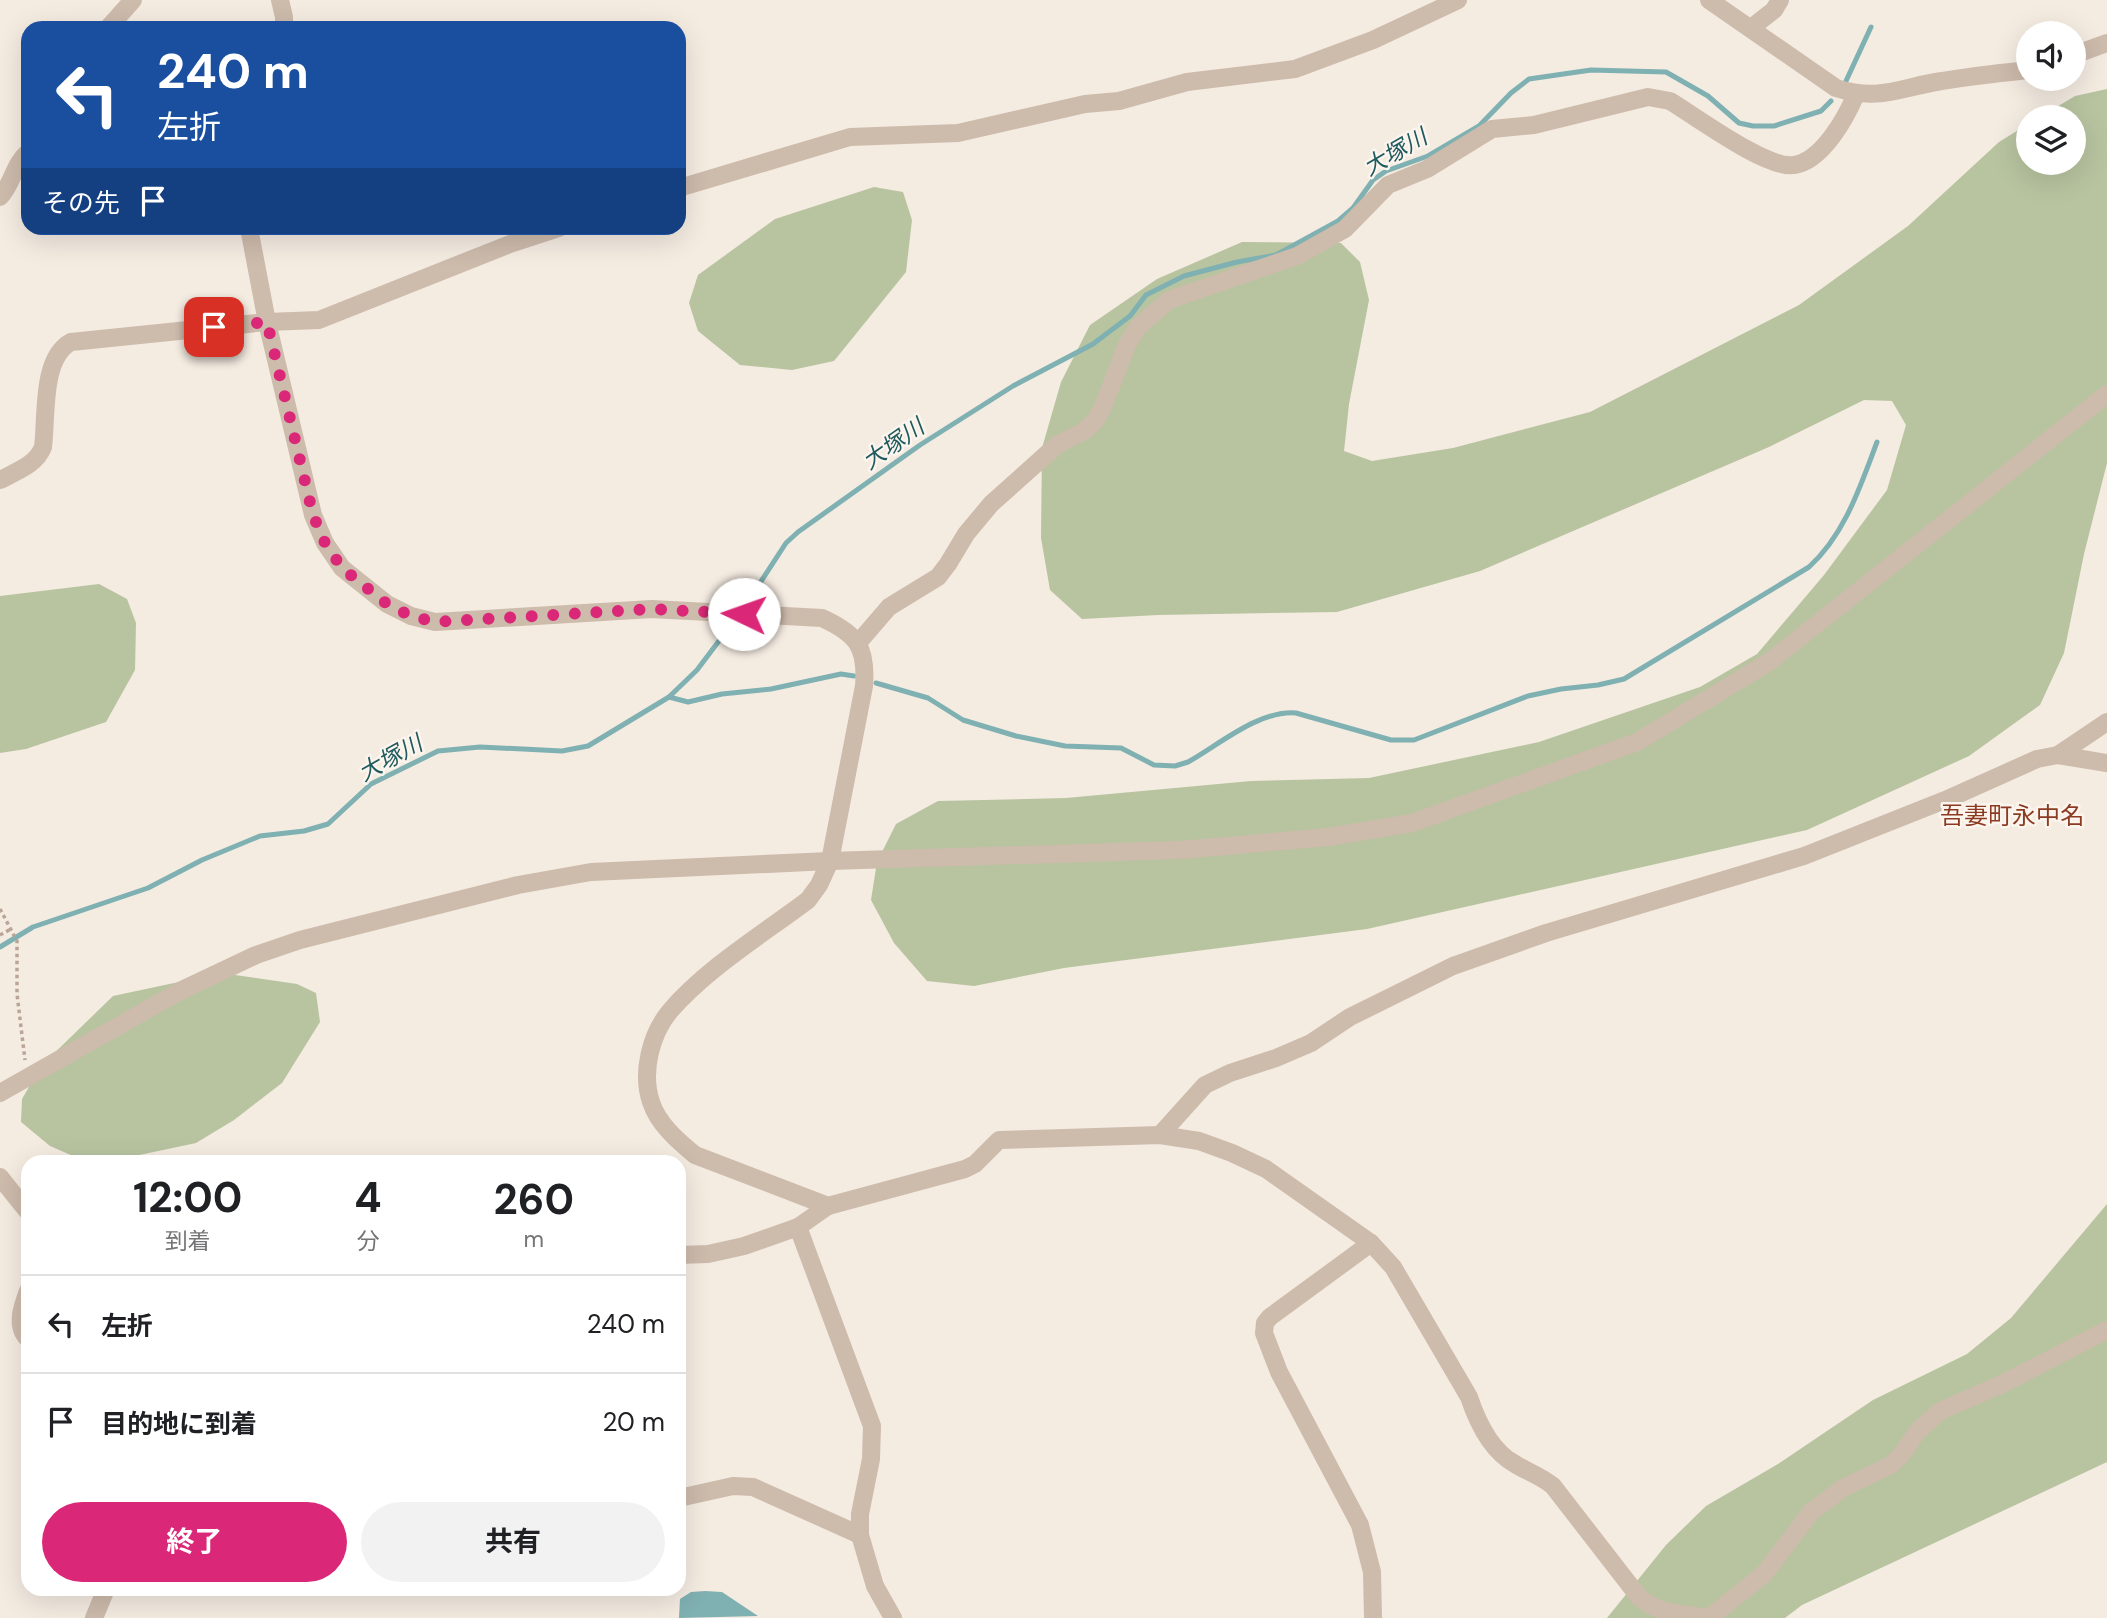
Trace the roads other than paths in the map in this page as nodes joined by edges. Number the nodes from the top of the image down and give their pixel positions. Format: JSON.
{"nodes":[{"id":1,"x":133,"y":0,"type":"edge"},
{"id":2,"x":280,"y":0,"type":"edge"},
{"id":3,"x":1458,"y":0,"type":"edge"},
{"id":4,"x":1709,"y":0,"type":"edge"},
{"id":5,"x":1780,"y":0,"type":"edge"},
{"id":6,"x":114,"y":21,"type":"edge"},
{"id":7,"x":284,"y":21,"type":"edge"},
{"id":8,"x":1751,"y":29,"type":"junction"},
{"id":9,"x":2107,"y":43,"type":"edge"},
{"id":10,"x":2086,"y":51,"type":"edge"},
{"id":11,"x":2016,"y":72,"type":"edge"},
{"id":12,"x":1856,"y":94,"type":"junction"},
{"id":13,"x":21,"y":158,"type":"edge"},
{"id":14,"x":686,"y":186,"type":"edge"},
{"id":15,"x":0,"y":197,"type":"edge"},
{"id":16,"x":250,"y":235,"type":"edge"},
{"id":17,"x":538,"y":235,"type":"edge"},
{"id":18,"x":267,"y":322,"type":"junction"},
{"id":19,"x":2107,"y":394,"type":"edge"},
{"id":20,"x":0,"y":480,"type":"edge"},
{"id":21,"x":858,"y":643,"type":"junction"},
{"id":22,"x":2107,"y":722,"type":"edge"},
{"id":23,"x":2058,"y":755,"type":"junction"},
{"id":24,"x":2107,"y":763,"type":"edge"},
{"id":25,"x":830,"y":861,"type":"junction"},
{"id":26,"x":0,"y":1093,"type":"edge"},
{"id":27,"x":1160,"y":1135,"type":"junction"},
{"id":28,"x":0,"y":1177,"type":"edge"},
{"id":29,"x":21,"y":1203,"type":"edge"},
{"id":30,"x":828,"y":1206,"type":"junction"},
{"id":31,"x":797,"y":1227,"type":"junction"},
{"id":32,"x":1371,"y":1242,"type":"junction"},
{"id":33,"x":686,"y":1255,"type":"edge"},
{"id":34,"x":2107,"y":1330,"type":"edge"},
{"id":35,"x":686,"y":1497,"type":"edge"},
{"id":36,"x":860,"y":1535,"type":"junction"},
{"id":37,"x":103,"y":1596,"type":"edge"},
{"id":38,"x":94,"y":1618,"type":"edge"},
{"id":39,"x":892,"y":1618,"type":"edge"},
{"id":40,"x":1374,"y":1618,"type":"edge"},
{"id":41,"x":1708,"y":1618,"type":"edge"}],
"edges":[{"from":1,"to":6,"type":"street"},
{"from":2,"to":7,"type":"street"},
{"from":3,"to":14,"type":"street"},
{"from":4,"to":8,"type":"street"},
{"from":5,"to":8,"type":"street"},
{"from":8,"to":12,"type":"street"},
{"from":9,"to":10,"type":"street"},
{"from":11,"to":12,"type":"street"},
{"from":12,"to":21,"type":"street"},
{"from":13,"to":15,"type":"street"},
{"from":16,"to":18,"type":"street"},
{"from":17,"to":18,"type":"street"},
{"from":18,"to":20,"type":"street"},
{"from":18,"to":21,"type":"street"},
{"from":19,"to":25,"type":"street"},
{"from":21,"to":25,"type":"street"},
{"from":22,"to":23,"type":"street"},
{"from":23,"to":24,"type":"street"},
{"from":23,"to":27,"type":"street"},
{"from":25,"to":26,"type":"street"},
{"from":25,"to":30,"type":"street"},
{"from":27,"to":30,"type":"street"},
{"from":27,"to":32,"type":"street"},
{"from":28,"to":29,"type":"street"},
{"from":30,"to":31,"type":"street"},
{"from":31,"to":33,"type":"street"},
{"from":31,"to":36,"type":"street"},
{"from":32,"to":40,"type":"street"},
{"from":32,"to":41,"type":"street"},
{"from":34,"to":41,"type":"street"},
{"from":35,"to":36,"type":"street"},
{"from":36,"to":39,"type":"street"},
{"from":37,"to":38,"type":"street"}]}
